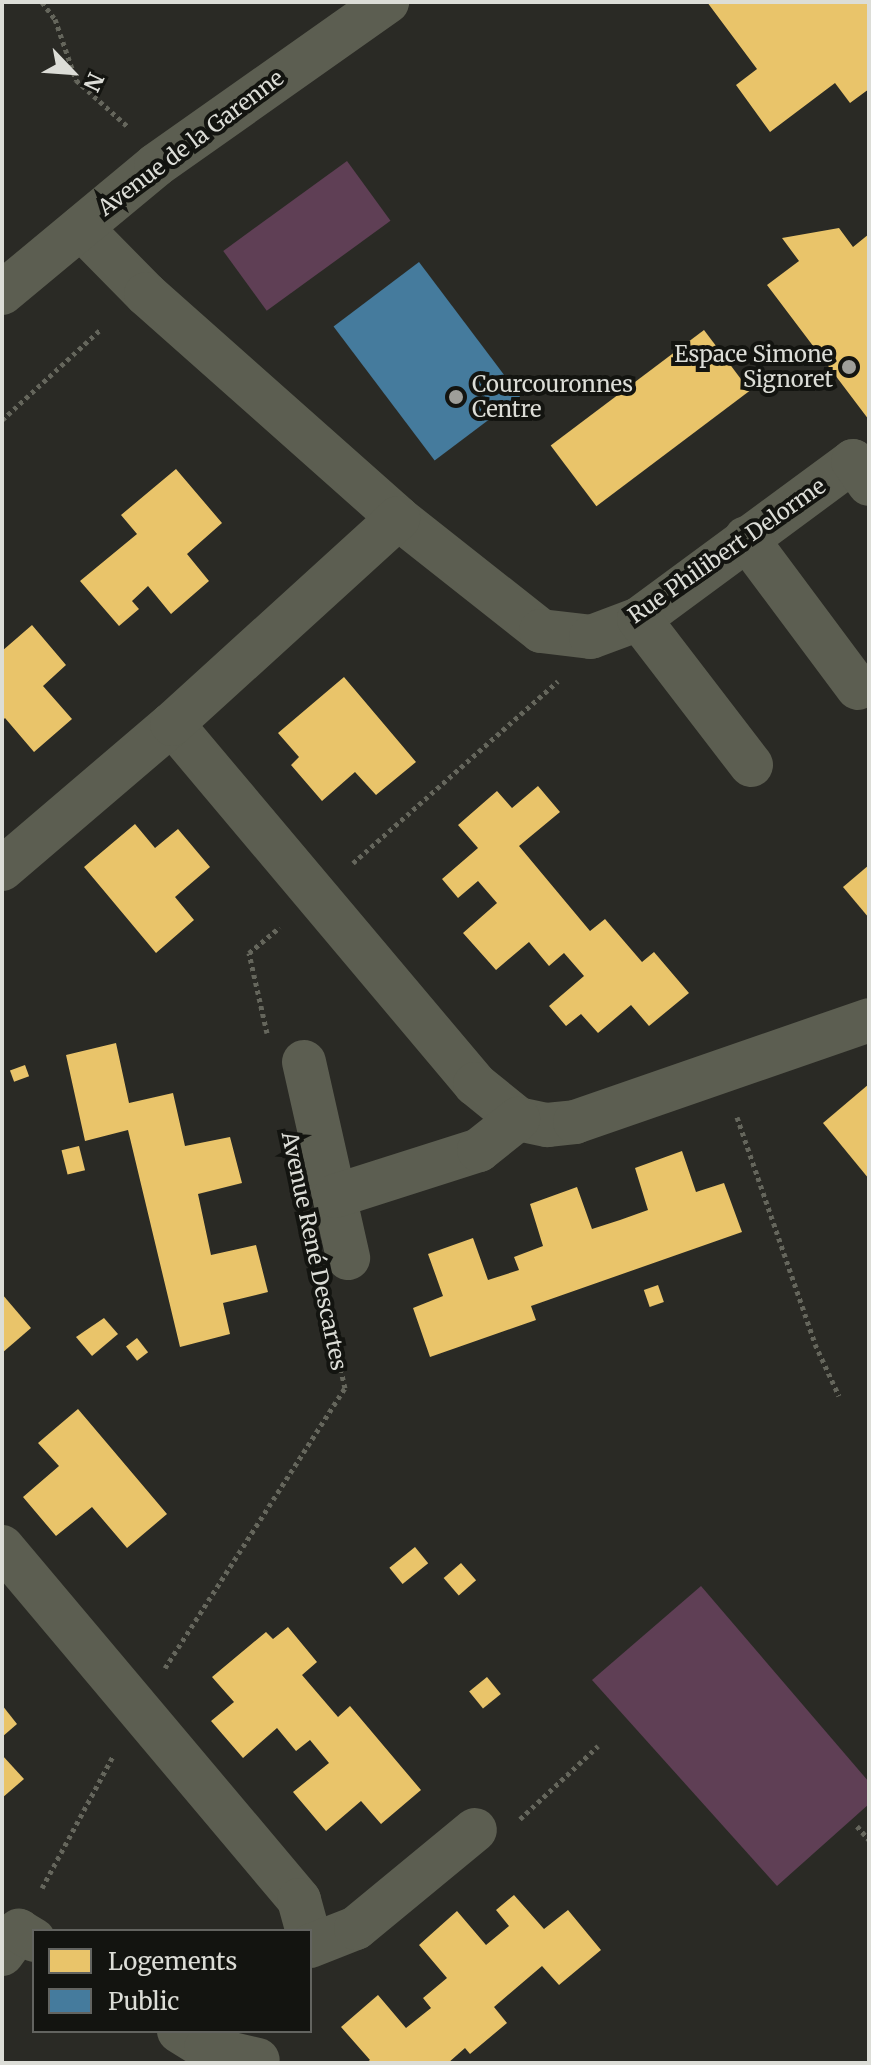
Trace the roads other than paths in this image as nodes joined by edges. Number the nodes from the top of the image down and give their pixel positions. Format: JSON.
{"nodes":[{"id":1,"x":387,"y":2,"type":"edge"},
{"id":2,"x":81,"y":228,"type":"junction"},
{"id":3,"x":2,"y":293,"type":"edge"},
{"id":4,"x":861,"y":473,"type":"edge"},
{"id":5,"x":398,"y":518,"type":"junction"},
{"id":6,"x":746,"y":538,"type":"junction"},
{"id":7,"x":639,"y":619,"type":"junction"},
{"id":8,"x":858,"y":688,"type":"dead end"},
{"id":9,"x":172,"y":724,"type":"junction"},
{"id":10,"x":751,"y":765,"type":"dead end"},
{"id":11,"x":2,"y":869,"type":"edge"},
{"id":12,"x":869,"y":1020,"type":"edge"},
{"id":13,"x":287,"y":1054,"type":"road end"},
{"id":14,"x":518,"y":1119,"type":"junction"},
{"id":15,"x":335,"y":1196,"type":"junction"},
{"id":16,"x":348,"y":1258,"type":"dead end"},
{"id":17,"x":2,"y":1547,"type":"edge"},
{"id":18,"x":475,"y":1830,"type":"road end"},
{"id":19,"x":306,"y":1929,"type":"edge"},
{"id":20,"x":312,"y":1942,"type":"edge"},
{"id":21,"x":182,"y":2033,"type":"edge"},
{"id":22,"x":258,"y":2051,"type":"edge"}],
"edges":[{"from":1,"to":2,"type":"street","name":"Avenue de la Garenne"},
{"from":2,"to":3,"type":"street","name":"Avenue de la Garenne"},
{"from":2,"to":5,"type":"street","name":"Rue Philibert Delorme"},
{"from":4,"to":6,"type":"street","name":"Rue Philibert Delorme"},
{"from":5,"to":7,"type":"street","name":"Rue Philibert Delorme"},
{"from":5,"to":9,"type":"street"},
{"from":6,"to":7,"type":"street","name":"Rue Philibert Delorme"},
{"from":6,"to":8,"type":"street"},
{"from":7,"to":10,"type":"street"},
{"from":9,"to":11,"type":"street"},
{"from":9,"to":14,"type":"street"},
{"from":12,"to":14,"type":"street"},
{"from":13,"to":15,"type":"street","name":"Avenue René Descartes"},
{"from":14,"to":15,"type":"street","name":"Avenue René Descartes"},
{"from":15,"to":16,"type":"street","name":"Avenue René Descartes"},
{"from":17,"to":19,"type":"street"},
{"from":18,"to":20,"type":"street"},
{"from":21,"to":22,"type":"street"}]}
